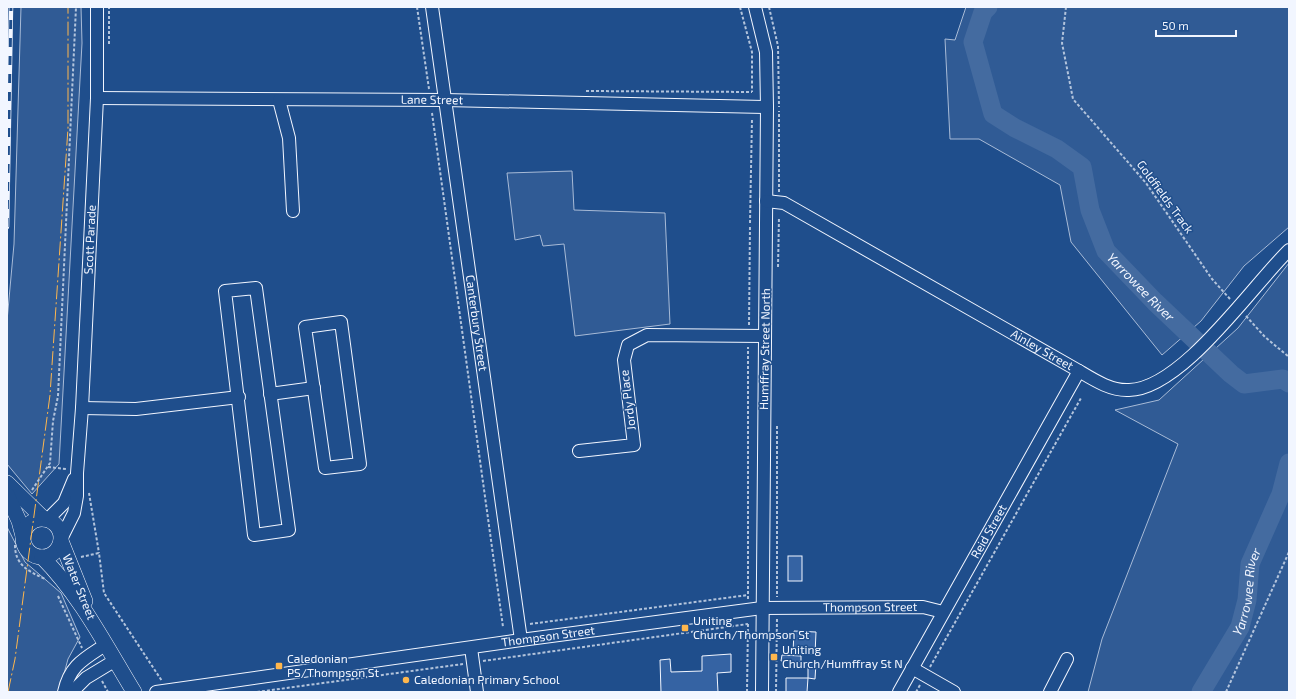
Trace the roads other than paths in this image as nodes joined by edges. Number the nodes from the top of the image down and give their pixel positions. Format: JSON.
{"nodes":[{"id":1,"x":97,"y":7,"type":"edge"},
{"id":2,"x":432,"y":7,"type":"edge"},
{"id":3,"x":755,"y":7,"type":"edge"},
{"id":4,"x":97,"y":98,"type":"junction"},
{"id":5,"x":279,"y":100,"type":"junction"},
{"id":6,"x":445,"y":100,"type":"junction"},
{"id":7,"x":767,"y":107,"type":"junction"},
{"id":8,"x":766,"y":201,"type":"junction"},
{"id":9,"x":293,"y":211,"type":"dead end"},
{"id":10,"x":1289,"y":250,"type":"edge"},
{"id":11,"x":765,"y":336,"type":"junction"},
{"id":12,"x":1079,"y":371,"type":"junction"},
{"id":13,"x":314,"y":388,"type":"junction"},
{"id":14,"x":270,"y":394,"type":"junction"},
{"id":15,"x":238,"y":397,"type":"junction"},
{"id":16,"x":82,"y":408,"type":"junction"},
{"id":17,"x":579,"y":451,"type":"dead end"},
{"id":18,"x":77,"y":473,"type":"junction"},
{"id":19,"x":7,"y":483,"type":"edge"},
{"id":20,"x":7,"y":495,"type":"edge"},
{"id":21,"x":46,"y":519,"type":"junction"},
{"id":22,"x":19,"y":538,"type":"junction"},
{"id":23,"x":61,"y":539,"type":"junction"},
{"id":24,"x":42,"y":557,"type":"junction"},
{"id":25,"x":762,"y":608,"type":"junction"},
{"id":26,"x":943,"y":612,"type":"junction"},
{"id":27,"x":102,"y":639,"type":"junction"},
{"id":28,"x":521,"y":640,"type":"junction"},
{"id":29,"x":471,"y":648,"type":"junction"},
{"id":30,"x":1067,"y":659,"type":"dead end"},
{"id":31,"x":114,"y":660,"type":"junction"},
{"id":32,"x":912,"y":668,"type":"junction"},
{"id":33,"x":161,"y":691,"type":"edge"},
{"id":34,"x":64,"y":692,"type":"edge"},
{"id":35,"x":72,"y":692,"type":"edge"},
{"id":36,"x":134,"y":692,"type":"edge"},
{"id":37,"x":477,"y":692,"type":"edge"},
{"id":38,"x":762,"y":692,"type":"edge"},
{"id":39,"x":899,"y":692,"type":"edge"},
{"id":40,"x":954,"y":692,"type":"edge"},
{"id":41,"x":1050,"y":692,"type":"edge"}],
"edges":[{"from":1,"to":4,"type":"street","name":"Scott Parade"},
{"from":2,"to":6,"type":"street","name":"Canterbury Street"},
{"from":3,"to":7,"type":"street","name":"Humffray Street North"},
{"from":4,"to":5,"type":"street","name":"Lane Street"},
{"from":4,"to":16,"type":"street","name":"Scott Parade"},
{"from":5,"to":6,"type":"street","name":"Lane Street"},
{"from":5,"to":9,"type":"street"},
{"from":6,"to":7,"type":"street","name":"Lane Street"},
{"from":6,"to":28,"type":"street","name":"Canterbury Street"},
{"from":7,"to":8,"type":"street","name":"Humffray Street North"},
{"from":8,"to":11,"type":"street","name":"Humffray Street North"},
{"from":8,"to":12,"type":"street","name":"Ainley Street"},
{"from":10,"to":12,"type":"street","name":"Ainley Street"},
{"from":11,"to":17,"type":"street","name":"Jordy Place"},
{"from":11,"to":25,"type":"street","name":"Humffray Street North"},
{"from":12,"to":26,"type":"street","name":"Reid Street"},
{"from":13,"to":13,"type":"street"},
{"from":13,"to":14,"type":"street"},
{"from":14,"to":15,"type":"street"},
{"from":14,"to":15,"type":"street"},
{"from":15,"to":16,"type":"street"},
{"from":16,"to":18,"type":"street","name":"Scott Parade"},
{"from":18,"to":21,"type":"street","name":"Scott Parade"},
{"from":18,"to":23,"type":"street","name":"Scott Parade"},
{"from":19,"to":21,"type":"main road"},
{"from":20,"to":22,"type":"main road"},
{"from":21,"to":22,"type":"main road"},
{"from":21,"to":23,"type":"main road"},
{"from":22,"to":24,"type":"main road"},
{"from":23,"to":24,"type":"main road"},
{"from":23,"to":27,"type":"main road","name":"Water Street"},
{"from":24,"to":27,"type":"main road","name":"Water Street"},
{"from":25,"to":26,"type":"street","name":"Thompson Street"},
{"from":25,"to":28,"type":"street","name":"Thompson Street"},
{"from":25,"to":38,"type":"street","name":"Humffray Street North"},
{"from":26,"to":32,"type":"street","name":"Reid Street"},
{"from":27,"to":31,"type":"main road","name":"Water Street"},
{"from":27,"to":34,"type":"street"},
{"from":28,"to":29,"type":"street","name":"Thompson Street"},
{"from":29,"to":33,"type":"street","name":"Thompson Street"},
{"from":29,"to":37,"type":"street"},
{"from":30,"to":41,"type":"street"},
{"from":31,"to":35,"type":"street"},
{"from":31,"to":36,"type":"main road","name":"Water Street"},
{"from":32,"to":39,"type":"street","name":"Reid Street"},
{"from":32,"to":40,"type":"street"}]}
